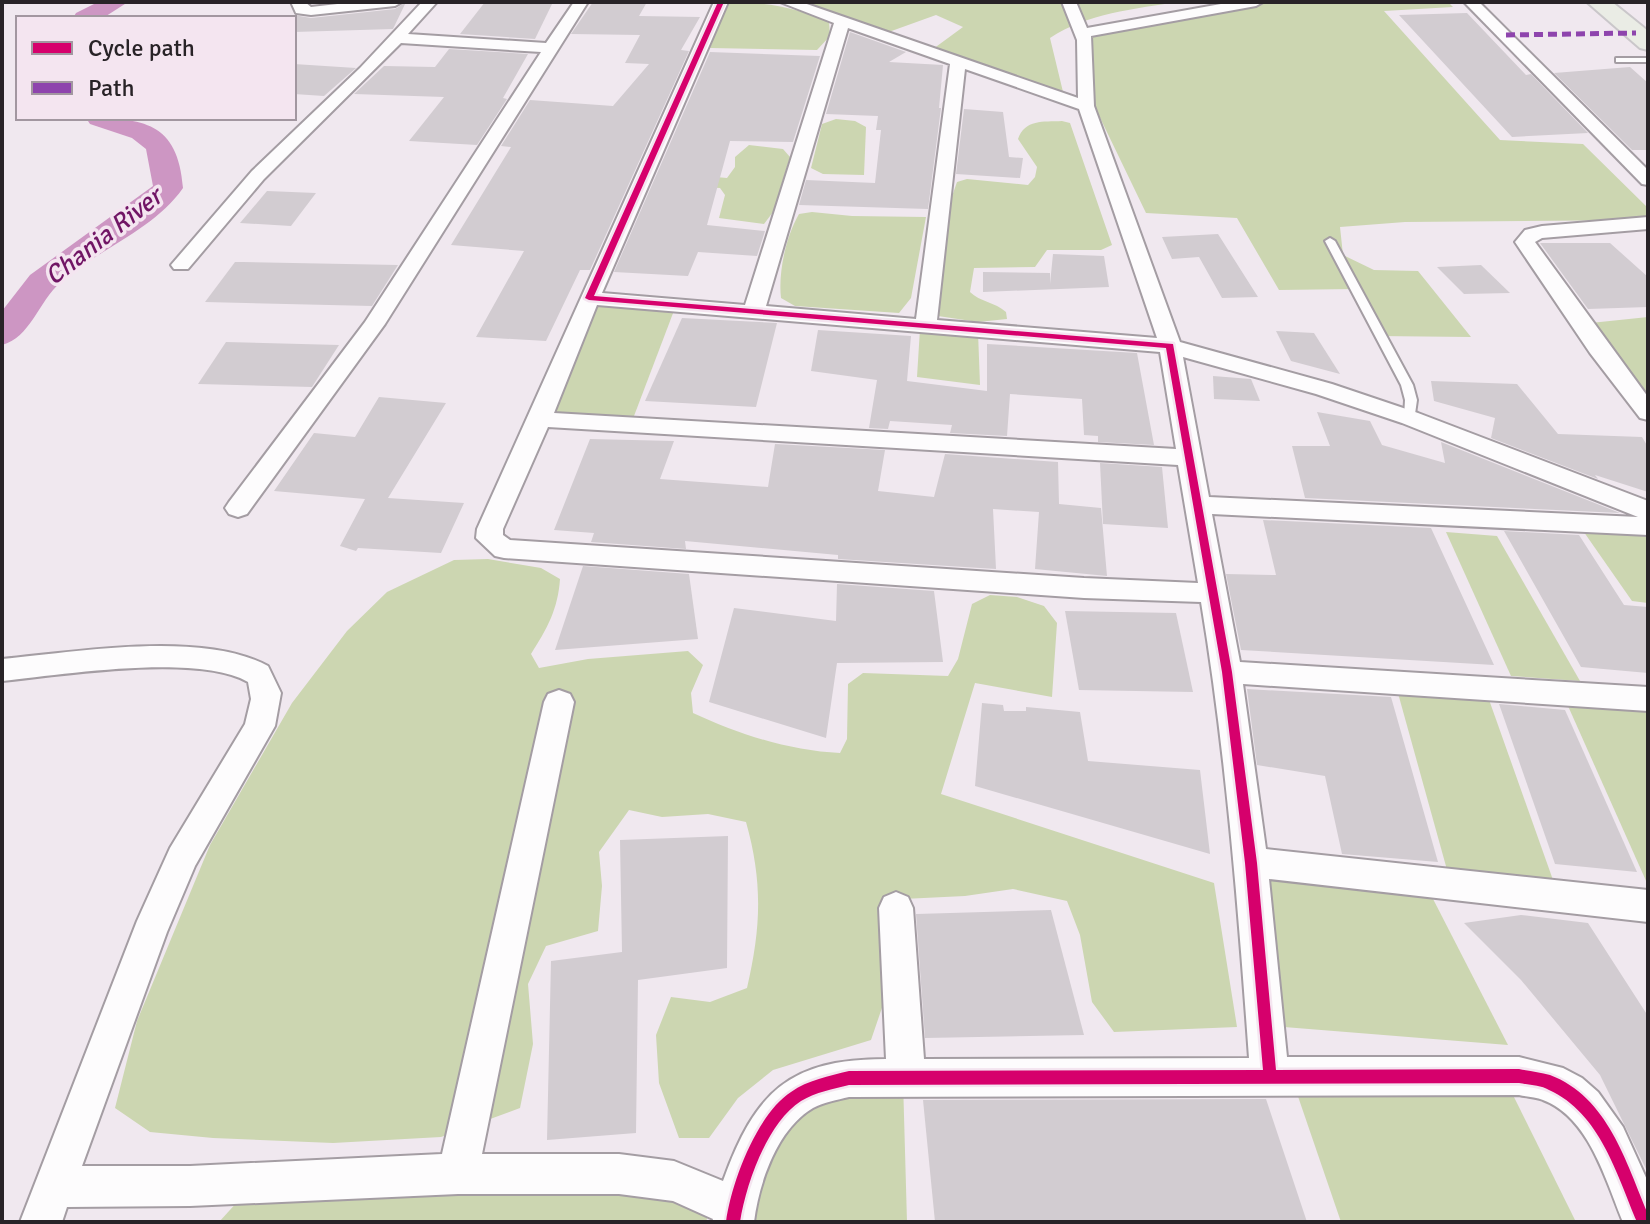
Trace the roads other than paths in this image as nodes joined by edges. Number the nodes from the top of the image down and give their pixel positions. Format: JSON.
{"nodes":[{"id":1,"x":298,"y":2,"type":"edge"},
{"id":2,"x":395,"y":2,"type":"edge"},
{"id":3,"x":430,"y":2,"type":"edge"},
{"id":4,"x":581,"y":2,"type":"edge"},
{"id":5,"x":721,"y":2,"type":"edge"},
{"id":6,"x":787,"y":2,"type":"edge"},
{"id":7,"x":1069,"y":2,"type":"edge"},
{"id":8,"x":1256,"y":2,"type":"edge"},
{"id":9,"x":1471,"y":2,"type":"edge"},
{"id":10,"x":1598,"y":2,"type":"edge"},
{"id":11,"x":842,"y":22,"type":"junction"},
{"id":12,"x":1083,"y":33,"type":"junction"},
{"id":13,"x":398,"y":38,"type":"junction"},
{"id":14,"x":1648,"y":43,"type":"edge"},
{"id":15,"x":551,"y":48,"type":"junction"},
{"id":16,"x":1619,"y":60,"type":"dead end"},
{"id":17,"x":1648,"y":60,"type":"edge"},
{"id":18,"x":958,"y":64,"type":"junction"},
{"id":19,"x":1086,"y":106,"type":"junction"},
{"id":20,"x":1648,"y":180,"type":"edge"},
{"id":21,"x":1648,"y":223,"type":"edge"},
{"id":22,"x":1330,"y":241,"type":"dead end"},
{"id":23,"x":181,"y":265,"type":"dead end"},
{"id":24,"x":589,"y":298,"type":"junction"},
{"id":25,"x":754,"y":311,"type":"junction"},
{"id":26,"x":926,"y":324,"type":"junction"},
{"id":27,"x":1170,"y":346,"type":"junction"},
{"id":28,"x":1648,"y":413,"type":"edge"},
{"id":29,"x":1410,"y":418,"type":"junction"},
{"id":30,"x":540,"y":419,"type":"junction"},
{"id":31,"x":1192,"y":458,"type":"junction"},
{"id":32,"x":1199,"y":505,"type":"junction"},
{"id":33,"x":238,"y":508,"type":"dead end"},
{"id":34,"x":1648,"y":511,"type":"edge"},
{"id":35,"x":1648,"y":526,"type":"edge"},
{"id":36,"x":1212,"y":593,"type":"junction"},
{"id":37,"x":2,"y":670,"type":"edge"},
{"id":38,"x":1227,"y":672,"type":"junction"},
{"id":39,"x":1648,"y":699,"type":"edge"},
{"id":40,"x":559,"y":702,"type":"dead end"},
{"id":41,"x":1251,"y":863,"type":"junction"},
{"id":42,"x":1648,"y":906,"type":"edge"},
{"id":43,"x":896,"y":908,"type":"dead end"},
{"id":44,"x":1270,"y":1075,"type":"junction"},
{"id":45,"x":906,"y":1078,"type":"junction"},
{"id":46,"x":458,"y":1174,"type":"junction"},
{"id":47,"x":48,"y":1205,"type":"edge"},
{"id":48,"x":733,"y":1214,"type":"edge"},
{"id":49,"x":1644,"y":1222,"type":"edge"}],
"edges":[{"from":1,"to":2,"type":"street"},
{"from":3,"to":13,"type":"street"},
{"from":4,"to":15,"type":"street"},
{"from":5,"to":24,"type":"street"},
{"from":6,"to":11,"type":"street"},
{"from":7,"to":12,"type":"street"},
{"from":8,"to":12,"type":"street"},
{"from":9,"to":20,"type":"street"},
{"from":10,"to":14,"type":"highway"},
{"from":11,"to":18,"type":"street"},
{"from":11,"to":25,"type":"street"},
{"from":12,"to":19,"type":"street"},
{"from":13,"to":15,"type":"street"},
{"from":13,"to":23,"type":"street"},
{"from":15,"to":33,"type":"street"},
{"from":16,"to":17,"type":"lane"},
{"from":18,"to":19,"type":"street"},
{"from":18,"to":26,"type":"street"},
{"from":19,"to":27,"type":"street"},
{"from":21,"to":28,"type":"street"},
{"from":22,"to":29,"type":"lane"},
{"from":24,"to":25,"type":"street"},
{"from":24,"to":30,"type":"street"},
{"from":25,"to":26,"type":"street"},
{"from":26,"to":27,"type":"street"},
{"from":27,"to":29,"type":"street"},
{"from":27,"to":31,"type":"street"},
{"from":29,"to":34,"type":"street"},
{"from":30,"to":31,"type":"street"},
{"from":30,"to":36,"type":"street"},
{"from":31,"to":32,"type":"street"},
{"from":32,"to":35,"type":"street"},
{"from":32,"to":36,"type":"street"},
{"from":36,"to":38,"type":"street"},
{"from":37,"to":47,"type":"street"},
{"from":38,"to":39,"type":"street"},
{"from":38,"to":41,"type":"street"},
{"from":40,"to":46,"type":"street"},
{"from":41,"to":42,"type":"street"},
{"from":41,"to":44,"type":"street"},
{"from":43,"to":45,"type":"street"},
{"from":44,"to":45,"type":"street"},
{"from":44,"to":49,"type":"street"},
{"from":45,"to":48,"type":"street"},
{"from":46,"to":47,"type":"street"},
{"from":46,"to":48,"type":"street"}]}
